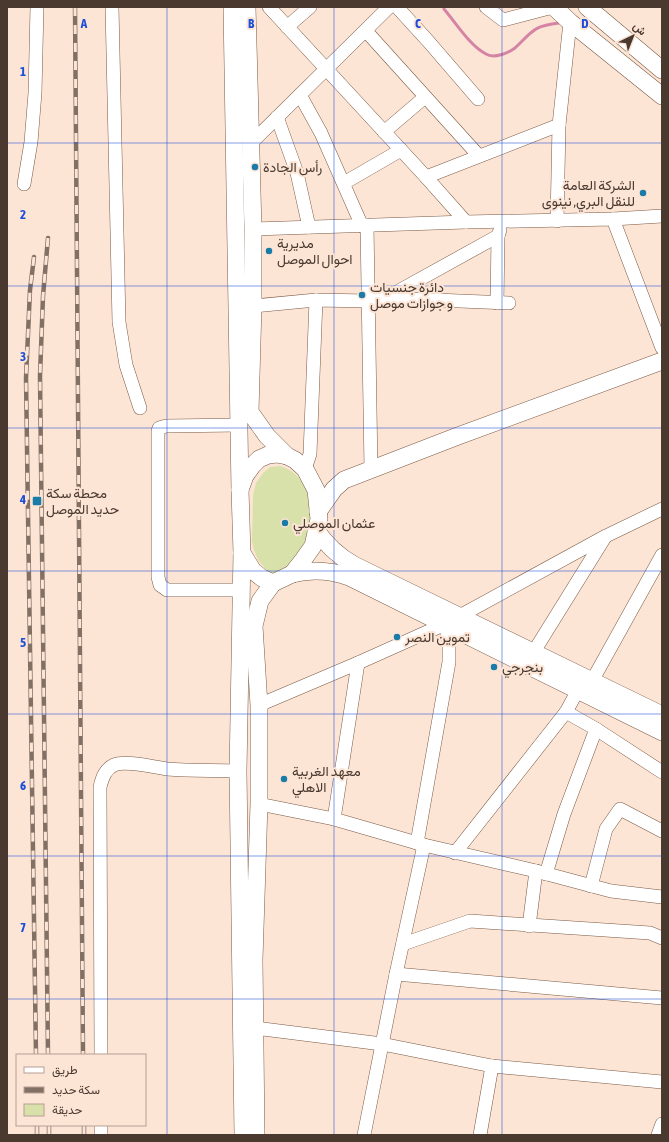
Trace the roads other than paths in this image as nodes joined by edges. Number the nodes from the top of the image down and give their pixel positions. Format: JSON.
{"nodes":[{"id":1,"x":37,"y":7,"type":"edge"},
{"id":2,"x":112,"y":7,"type":"edge"},
{"id":3,"x":232,"y":7,"type":"edge"},
{"id":4,"x":247,"y":7,"type":"edge"},
{"id":5,"x":269,"y":7,"type":"edge"},
{"id":6,"x":310,"y":7,"type":"edge"},
{"id":7,"x":389,"y":7,"type":"edge"},
{"id":8,"x":397,"y":7,"type":"edge"},
{"id":9,"x":486,"y":7,"type":"edge"},
{"id":10,"x":553,"y":7,"type":"edge"},
{"id":11,"x":587,"y":7,"type":"edge"},
{"id":12,"x":570,"y":22,"type":"junction"},
{"id":13,"x":287,"y":27,"type":"junction"},
{"id":14,"x":366,"y":31,"type":"junction"},
{"id":15,"x":326,"y":69,"type":"junction"},
{"id":16,"x":662,"y":70,"type":"edge"},
{"id":17,"x":300,"y":95,"type":"junction"},
{"id":18,"x":662,"y":96,"type":"edge"},
{"id":19,"x":424,"y":97,"type":"junction"},
{"id":20,"x":478,"y":99,"type":"dead end"},
{"id":21,"x":277,"y":117,"type":"junction"},
{"id":22,"x":559,"y":125,"type":"junction"},
{"id":23,"x":384,"y":132,"type":"junction"},
{"id":24,"x":250,"y":144,"type":"junction"},
{"id":25,"x":400,"y":150,"type":"junction"},
{"id":26,"x":479,"y":156,"type":"junction"},
{"id":27,"x":426,"y":177,"type":"junction"},
{"id":28,"x":344,"y":183,"type":"junction"},
{"id":29,"x":24,"y":184,"type":"dead end"},
{"id":30,"x":662,"y":216,"type":"edge"},
{"id":31,"x":613,"y":219,"type":"junction"},
{"id":32,"x":557,"y":221,"type":"junction"},
{"id":33,"x":466,"y":222,"type":"junction"},
{"id":34,"x":502,"y":222,"type":"junction"},
{"id":35,"x":365,"y":225,"type":"junction"},
{"id":36,"x":309,"y":227,"type":"junction"},
{"id":37,"x":253,"y":229,"type":"junction"},
{"id":38,"x":498,"y":236,"type":"junction"},
{"id":39,"x":386,"y":298,"type":"junction"},
{"id":40,"x":316,"y":300,"type":"junction"},
{"id":41,"x":368,"y":301,"type":"junction"},
{"id":42,"x":253,"y":306,"type":"junction"},
{"id":43,"x":662,"y":348,"type":"edge"},
{"id":44,"x":662,"y":361,"type":"edge"},
{"id":45,"x":140,"y":408,"type":"dead end"},
{"id":46,"x":239,"y":425,"type":"junction"},
{"id":47,"x":287,"y":456,"type":"junction"},
{"id":48,"x":372,"y":469,"type":"junction"},
{"id":49,"x":307,"y":471,"type":"junction"},
{"id":50,"x":344,"y":480,"type":"junction"},
{"id":51,"x":240,"y":490,"type":"junction"},
{"id":52,"x":662,"y":509,"type":"edge"},
{"id":53,"x":318,"y":512,"type":"junction"},
{"id":54,"x":316,"y":530,"type":"junction"},
{"id":55,"x":606,"y":536,"type":"junction"},
{"id":56,"x":242,"y":553,"type":"junction"},
{"id":57,"x":662,"y":555,"type":"edge"},
{"id":58,"x":292,"y":574,"type":"junction"},
{"id":59,"x":273,"y":583,"type":"junction"},
{"id":60,"x":241,"y":590,"type":"junction"},
{"id":61,"x":452,"y":620,"type":"junction"},
{"id":62,"x":533,"y":653,"type":"junction"},
{"id":63,"x":358,"y":664,"type":"junction"},
{"id":64,"x":592,"y":681,"type":"junction"},
{"id":65,"x":578,"y":690,"type":"junction"},
{"id":66,"x":259,"y":705,"type":"junction"},
{"id":67,"x":566,"y":712,"type":"junction"},
{"id":68,"x":662,"y":715,"type":"edge"},
{"id":69,"x":596,"y":729,"type":"junction"},
{"id":70,"x":662,"y":732,"type":"edge"},
{"id":71,"x":238,"y":771,"type":"junction"},
{"id":72,"x":662,"y":772,"type":"edge"},
{"id":73,"x":259,"y":804,"type":"junction"},
{"id":74,"x":334,"y":819,"type":"junction"},
{"id":75,"x":662,"y":831,"type":"edge"},
{"id":76,"x":421,"y":844,"type":"junction"},
{"id":77,"x":455,"y":853,"type":"junction"},
{"id":78,"x":541,"y":872,"type":"junction"},
{"id":79,"x":591,"y":886,"type":"junction"},
{"id":80,"x":662,"y":897,"type":"edge"},
{"id":81,"x":529,"y":926,"type":"junction"},
{"id":82,"x":662,"y":938,"type":"edge"},
{"id":83,"x":402,"y":944,"type":"junction"},
{"id":84,"x":396,"y":974,"type":"junction"},
{"id":85,"x":662,"y":998,"type":"edge"},
{"id":86,"x":255,"y":1028,"type":"junction"},
{"id":87,"x":382,"y":1044,"type":"junction"},
{"id":88,"x":101,"y":1054,"type":"edge"},
{"id":89,"x":492,"y":1066,"type":"junction"},
{"id":90,"x":662,"y":1082,"type":"edge"},
{"id":91,"x":662,"y":1124,"type":"edge"},
{"id":92,"x":243,"y":1135,"type":"edge"},
{"id":93,"x":256,"y":1135,"type":"edge"},
{"id":94,"x":364,"y":1135,"type":"edge"},
{"id":95,"x":480,"y":1135,"type":"edge"},
{"id":96,"x":658,"y":1135,"type":"edge"}],
"edges":[{"from":1,"to":29,"type":"street"},
{"from":2,"to":45,"type":"street"},
{"from":3,"to":46,"type":"main road"},
{"from":4,"to":24,"type":"main road"},
{"from":5,"to":13,"type":"street"},
{"from":6,"to":13,"type":"street"},
{"from":7,"to":14,"type":"street"},
{"from":8,"to":20,"type":"street"},
{"from":9,"to":10,"type":"street"},
{"from":10,"to":12,"type":"main road"},
{"from":11,"to":16,"type":"main road"},
{"from":12,"to":18,"type":"main road"},
{"from":12,"to":22,"type":"street"},
{"from":13,"to":15,"type":"street"},
{"from":14,"to":15,"type":"street"},
{"from":14,"to":19,"type":"street"},
{"from":15,"to":17,"type":"street"},
{"from":15,"to":23,"type":"street"},
{"from":17,"to":21,"type":"street"},
{"from":17,"to":28,"type":"street"},
{"from":19,"to":23,"type":"street"},
{"from":19,"to":26,"type":"street"},
{"from":21,"to":24,"type":"street"},
{"from":21,"to":36,"type":"street"},
{"from":22,"to":26,"type":"street"},
{"from":22,"to":32,"type":"street"},
{"from":23,"to":25,"type":"street"},
{"from":24,"to":37,"type":"main road"},
{"from":25,"to":27,"type":"street"},
{"from":25,"to":28,"type":"street"},
{"from":26,"to":27,"type":"street"},
{"from":27,"to":33,"type":"street"},
{"from":28,"to":35,"type":"street"},
{"from":30,"to":31,"type":"street"},
{"from":31,"to":32,"type":"street"},
{"from":31,"to":43,"type":"street"},
{"from":32,"to":34,"type":"street"},
{"from":33,"to":34,"type":"street"},
{"from":33,"to":35,"type":"street"},
{"from":34,"to":38,"type":"street"},
{"from":35,"to":36,"type":"street"},
{"from":35,"to":41,"type":"street"},
{"from":36,"to":37,"type":"street"},
{"from":37,"to":42,"type":"main road"},
{"from":38,"to":39,"type":"street"},
{"from":38,"to":39,"type":"street"},
{"from":39,"to":41,"type":"street"},
{"from":40,"to":41,"type":"street"},
{"from":40,"to":42,"type":"street"},
{"from":40,"to":49,"type":"street"},
{"from":41,"to":48,"type":"street"},
{"from":42,"to":47,"type":"main road"},
{"from":44,"to":48,"type":"main road"},
{"from":46,"to":51,"type":"main road"},
{"from":46,"to":60,"type":"street"},
{"from":47,"to":49,"type":"main road"},
{"from":47,"to":51,"type":"main road"},
{"from":48,"to":50,"type":"main road"},
{"from":49,"to":50,"type":"main road"},
{"from":49,"to":53,"type":"main road"},
{"from":50,"to":53,"type":"main road"},
{"from":51,"to":56,"type":"main road"},
{"from":52,"to":55,"type":"street"},
{"from":53,"to":54,"type":"main road"},
{"from":54,"to":58,"type":"main road"},
{"from":54,"to":61,"type":"main road"},
{"from":55,"to":61,"type":"street"},
{"from":55,"to":62,"type":"street"},
{"from":56,"to":59,"type":"main road"},
{"from":56,"to":60,"type":"main road"},
{"from":57,"to":64,"type":"street"},
{"from":58,"to":59,"type":"main road"},
{"from":58,"to":61,"type":"main road"},
{"from":59,"to":66,"type":"main road"},
{"from":60,"to":71,"type":"main road"},
{"from":61,"to":62,"type":"main road"},
{"from":61,"to":63,"type":"street"},
{"from":61,"to":65,"type":"main road"},
{"from":61,"to":76,"type":"street"},
{"from":62,"to":64,"type":"main road"},
{"from":63,"to":66,"type":"street"},
{"from":63,"to":74,"type":"street"},
{"from":64,"to":68,"type":"main road"},
{"from":65,"to":67,"type":"street"},
{"from":65,"to":70,"type":"main road"},
{"from":66,"to":73,"type":"main road"},
{"from":67,"to":69,"type":"street"},
{"from":67,"to":77,"type":"street"},
{"from":69,"to":72,"type":"street"},
{"from":69,"to":78,"type":"street"},
{"from":71,"to":88,"type":"street"},
{"from":71,"to":92,"type":"main road"},
{"from":73,"to":74,"type":"street"},
{"from":73,"to":86,"type":"main road"},
{"from":74,"to":76,"type":"street"},
{"from":75,"to":79,"type":"street"},
{"from":76,"to":77,"type":"street"},
{"from":76,"to":83,"type":"street"},
{"from":77,"to":78,"type":"street"},
{"from":78,"to":79,"type":"street"},
{"from":78,"to":81,"type":"street"},
{"from":79,"to":80,"type":"street"},
{"from":81,"to":82,"type":"street"},
{"from":81,"to":83,"type":"street"},
{"from":83,"to":84,"type":"street"},
{"from":84,"to":85,"type":"street"},
{"from":84,"to":87,"type":"street"},
{"from":86,"to":87,"type":"street"},
{"from":86,"to":93,"type":"main road"},
{"from":87,"to":89,"type":"street"},
{"from":87,"to":94,"type":"street"},
{"from":89,"to":90,"type":"street"},
{"from":89,"to":95,"type":"street"},
{"from":91,"to":96,"type":"street"}]}
